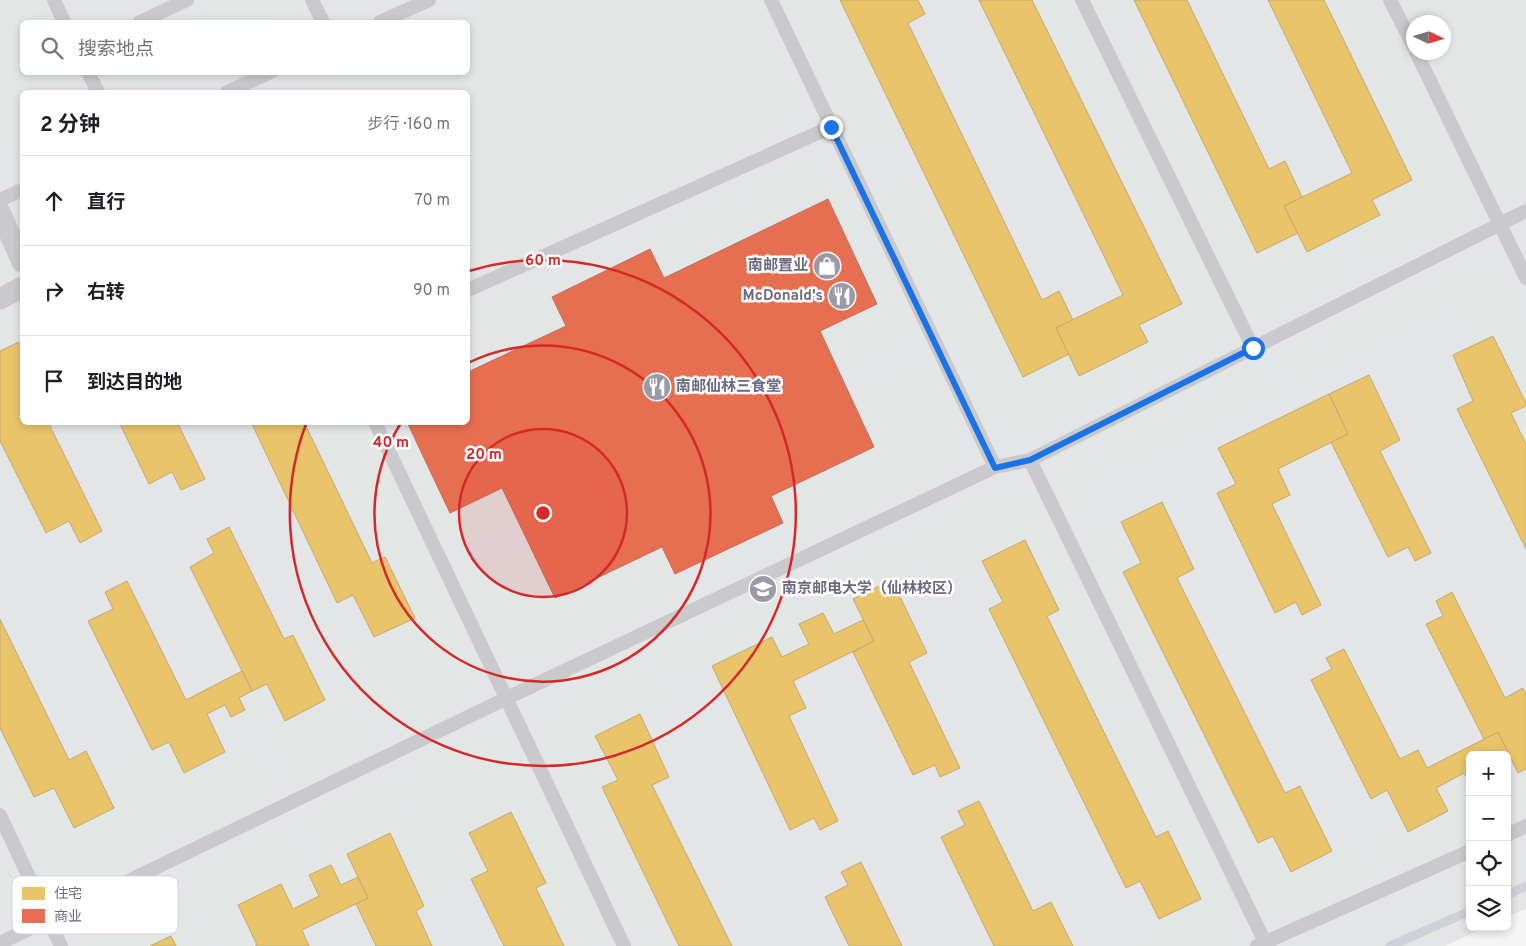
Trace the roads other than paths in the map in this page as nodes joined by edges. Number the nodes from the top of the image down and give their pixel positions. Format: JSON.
{"nodes":[{"id":1,"x":54,"y":0,"type":"edge"},
{"id":2,"x":187,"y":0,"type":"edge"},
{"id":3,"x":312,"y":0,"type":"edge"},
{"id":4,"x":428,"y":0,"type":"edge"},
{"id":5,"x":770,"y":0,"type":"edge"},
{"id":6,"x":1082,"y":0,"type":"edge"},
{"id":7,"x":1390,"y":0,"type":"edge"},
{"id":8,"x":63,"y":20,"type":"edge"},
{"id":9,"x":144,"y":20,"type":"edge"},
{"id":10,"x":322,"y":20,"type":"edge"},
{"id":11,"x":384,"y":20,"type":"edge"},
{"id":12,"x":1406,"y":31,"type":"edge"},
{"id":13,"x":1420,"y":60,"type":"edge"},
{"id":14,"x":90,"y":75,"type":"edge"},
{"id":15,"x":264,"y":75,"type":"edge"},
{"id":16,"x":97,"y":90,"type":"edge"},
{"id":17,"x":231,"y":90,"type":"edge"},
{"id":18,"x":831,"y":127,"type":"junction"},
{"id":19,"x":20,"y":191,"type":"edge"},
{"id":20,"x":0,"y":200,"type":"edge"},
{"id":21,"x":1526,"y":211,"type":"edge"},
{"id":22,"x":0,"y":212,"type":"edge"},
{"id":23,"x":1500,"y":223,"type":"junction"},
{"id":24,"x":20,"y":257,"type":"edge"},
{"id":25,"x":1526,"y":278,"type":"edge"},
{"id":26,"x":20,"y":288,"type":"edge"},
{"id":27,"x":470,"y":289,"type":"edge"},
{"id":28,"x":0,"y":299,"type":"edge"},
{"id":29,"x":1253,"y":348,"type":"junction"},
{"id":30,"x":376,"y":425,"type":"edge"},
{"id":31,"x":1030,"y":460,"type":"junction"},
{"id":32,"x":995,"y":468,"type":"junction"},
{"id":33,"x":505,"y":698,"type":"junction"},
{"id":34,"x":0,"y":815,"type":"edge"},
{"id":35,"x":1526,"y":826,"type":"edge"},
{"id":36,"x":1511,"y":832,"type":"edge"},
{"id":37,"x":1466,"y":853,"type":"edge"},
{"id":38,"x":28,"y":876,"type":"edge"},
{"id":39,"x":139,"y":876,"type":"edge"},
{"id":40,"x":19,"y":934,"type":"edge"},
{"id":41,"x":55,"y":934,"type":"edge"},
{"id":42,"x":0,"y":943,"type":"edge"},
{"id":43,"x":1261,"y":944,"type":"edge"},
{"id":44,"x":61,"y":946,"type":"edge"},
{"id":45,"x":624,"y":946,"type":"edge"}],
"edges":[{"from":1,"to":8,"type":"lane"},
{"from":2,"to":9,"type":"lane"},
{"from":3,"to":10,"type":"lane"},
{"from":4,"to":11,"type":"lane"},
{"from":5,"to":18,"type":"lane"},
{"from":6,"to":29,"type":"lane"},
{"from":7,"to":12,"type":"lane"},
{"from":13,"to":23,"type":"lane"},
{"from":14,"to":16,"type":"lane"},
{"from":15,"to":17,"type":"lane"},
{"from":18,"to":27,"type":"lane"},
{"from":18,"to":32,"type":"lane"},
{"from":19,"to":20,"type":"lane"},
{"from":21,"to":23,"type":"lane"},
{"from":22,"to":24,"type":"street"},
{"from":23,"to":25,"type":"lane"},
{"from":23,"to":29,"type":"lane"},
{"from":26,"to":28,"type":"street"},
{"from":29,"to":31,"type":"lane"},
{"from":30,"to":33,"type":"lane"},
{"from":31,"to":32,"type":"lane"},
{"from":31,"to":43,"type":"lane"},
{"from":32,"to":33,"type":"lane"},
{"from":33,"to":39,"type":"lane"},
{"from":33,"to":45,"type":"lane"},
{"from":34,"to":38,"type":"lane"},
{"from":35,"to":36,"type":"lane"},
{"from":37,"to":43,"type":"lane"},
{"from":40,"to":42,"type":"lane"},
{"from":41,"to":44,"type":"lane"}]}
